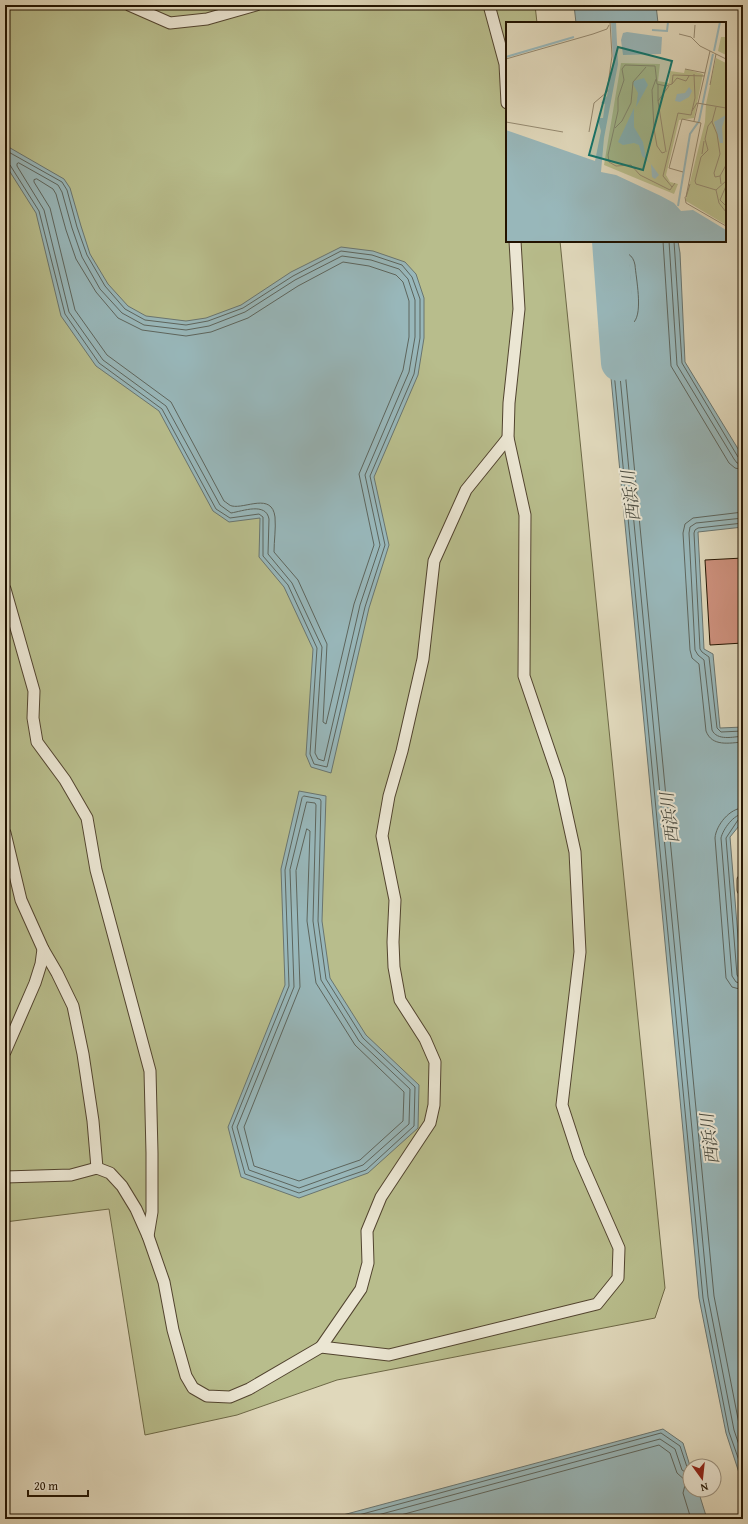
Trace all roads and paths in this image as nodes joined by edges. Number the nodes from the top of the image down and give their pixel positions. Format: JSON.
{"nodes":[{"id":1,"x":129,"y":5,"type":"edge"},
{"id":2,"x":256,"y":5,"type":"edge"},
{"id":3,"x":489,"y":5,"type":"edge"},
{"id":4,"x":506,"y":84,"type":"edge"},
{"id":5,"x":515,"y":242,"type":"edge"},
{"id":6,"x":508,"y":438,"type":"junction"},
{"id":7,"x":5,"y":589,"type":"edge"},
{"id":8,"x":5,"y":833,"type":"edge"},
{"id":9,"x":743,"y":880,"type":"edge"},
{"id":10,"x":743,"y":890,"type":"edge"},
{"id":11,"x":43,"y":950,"type":"junction"},
{"id":12,"x":5,"y":1052,"type":"edge"},
{"id":13,"x":97,"y":1168,"type":"junction"},
{"id":14,"x":5,"y":1176,"type":"edge"},
{"id":15,"x":148,"y":1236,"type":"junction"},
{"id":16,"x":321,"y":1347,"type":"junction"}],
"edges":[{"from":1,"to":2,"type":"lane"},
{"from":3,"to":4,"type":"lane"},
{"from":5,"to":6,"type":"lane"},
{"from":6,"to":16,"type":"lane"},
{"from":6,"to":16,"type":"lane"},
{"from":7,"to":15,"type":"lane"},
{"from":8,"to":11,"type":"lane"},
{"from":9,"to":10,"type":"lane"},
{"from":11,"to":12,"type":"lane"},
{"from":11,"to":13,"type":"lane"},
{"from":13,"to":14,"type":"lane"},
{"from":13,"to":15,"type":"lane"},
{"from":15,"to":16,"type":"lane"}]}
